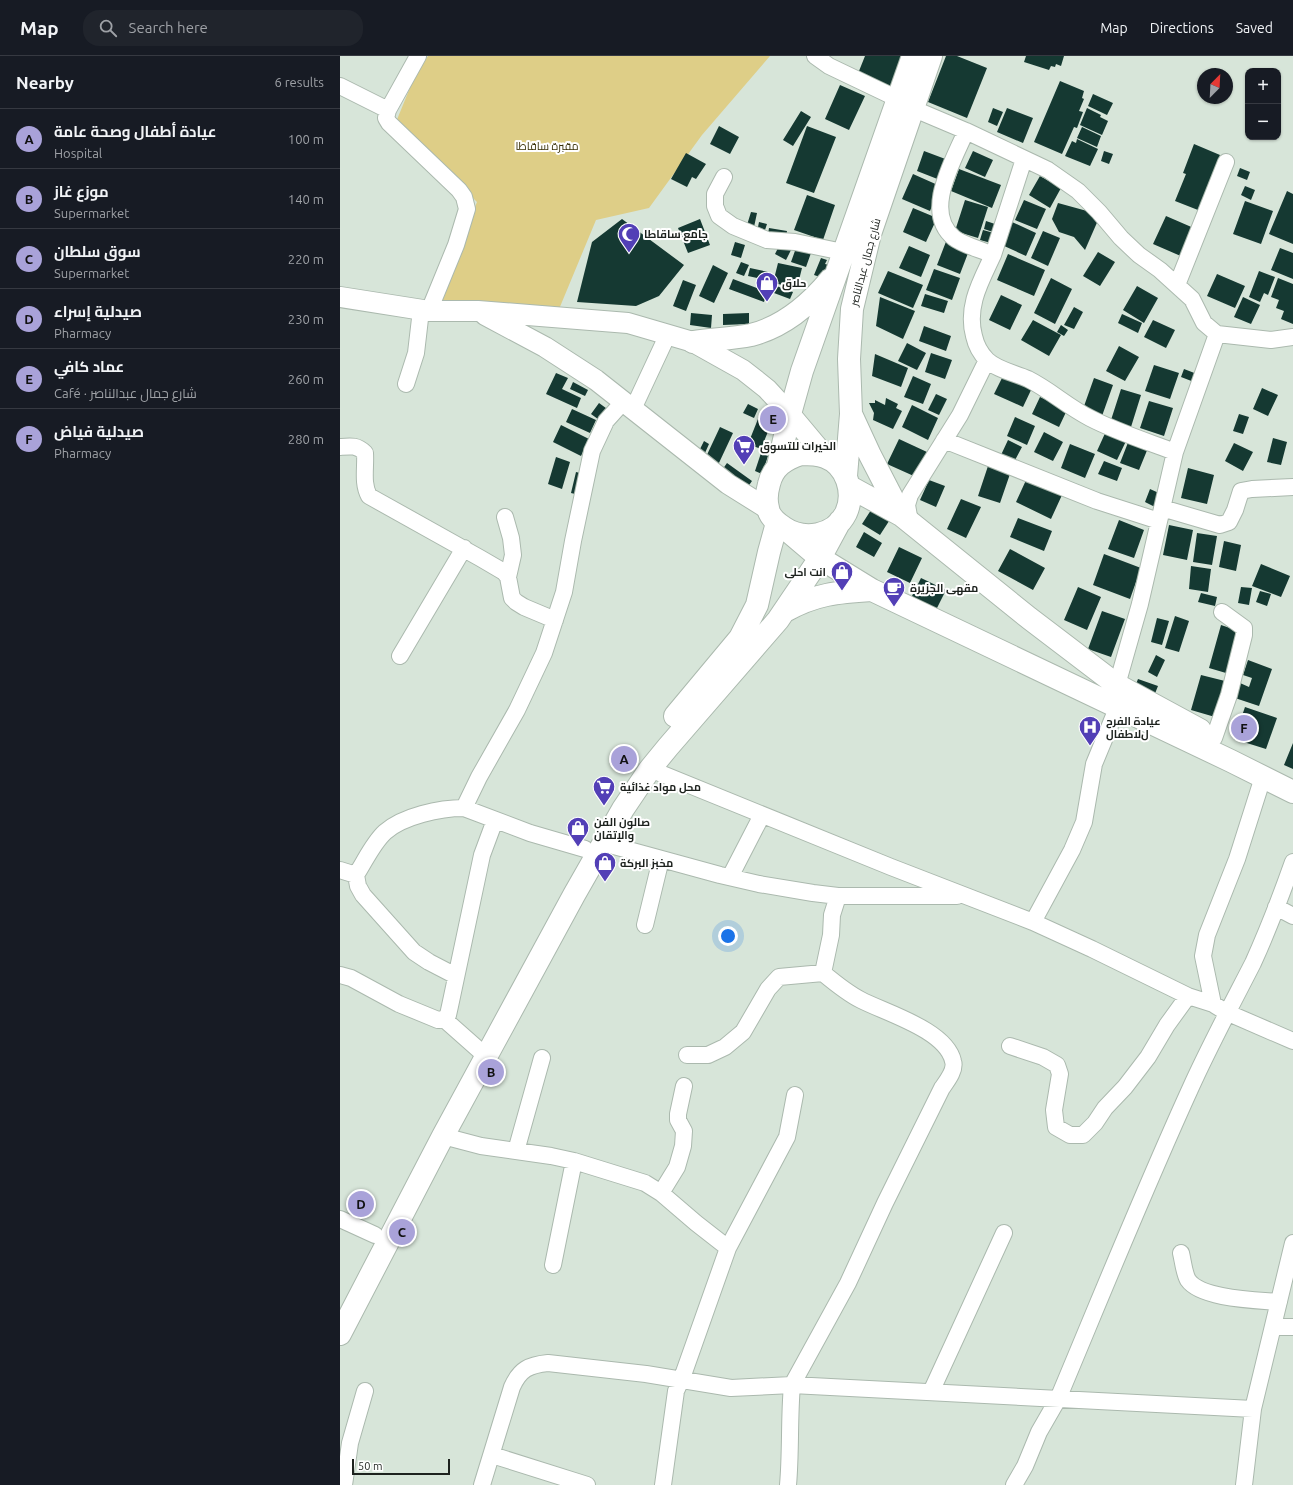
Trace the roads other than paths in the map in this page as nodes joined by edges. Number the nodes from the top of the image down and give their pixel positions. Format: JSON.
{"nodes":[{"id":1,"x":418,"y":56,"type":"edge"},
{"id":2,"x":815,"y":56,"type":"edge"},
{"id":3,"x":913,"y":56,"type":"edge"},
{"id":4,"x":931,"y":56,"type":"edge"},
{"id":5,"x":340,"y":86,"type":"edge"},
{"id":6,"x":906,"y":104,"type":"junction"},
{"id":7,"x":388,"y":110,"type":"junction"},
{"id":8,"x":966,"y":131,"type":"junction"},
{"id":9,"x":1024,"y":159,"type":"junction"},
{"id":10,"x":1226,"y":162,"type":"dead end"},
{"id":11,"x":724,"y":177,"type":"dead end"},
{"id":12,"x":843,"y":252,"type":"junction"},
{"id":13,"x":993,"y":255,"type":"junction"},
{"id":14,"x":836,"y":273,"type":"junction"},
{"id":15,"x":1177,"y":285,"type":"junction"},
{"id":16,"x":340,"y":297,"type":"edge"},
{"id":17,"x":425,"y":310,"type":"junction"},
{"id":18,"x":478,"y":311,"type":"junction"},
{"id":19,"x":668,"y":334,"type":"junction"},
{"id":20,"x":1217,"y":334,"type":"junction"},
{"id":21,"x":1293,"y":337,"type":"edge"},
{"id":22,"x":693,"y":342,"type":"junction"},
{"id":23,"x":987,"y":360,"type":"junction"},
{"id":24,"x":406,"y":384,"type":"dead end"},
{"id":25,"x":628,"y":405,"type":"junction"},
{"id":26,"x":790,"y":414,"type":"junction"},
{"id":27,"x":851,"y":414,"type":"junction"},
{"id":28,"x":944,"y":440,"type":"junction"},
{"id":29,"x":340,"y":447,"type":"edge"},
{"id":30,"x":1175,"y":452,"type":"junction"},
{"id":31,"x":826,"y":457,"type":"junction"},
{"id":32,"x":778,"y":466,"type":"junction"},
{"id":33,"x":848,"y":482,"type":"junction"},
{"id":34,"x":1293,"y":487,"type":"edge"},
{"id":35,"x":1160,"y":515,"type":"junction"},
{"id":36,"x":505,"y":517,"type":"dead end"},
{"id":37,"x":905,"y":519,"type":"junction"},
{"id":38,"x":777,"y":521,"type":"junction"},
{"id":39,"x":840,"y":522,"type":"junction"},
{"id":40,"x":464,"y":548,"type":"junction"},
{"id":41,"x":820,"y":558,"type":"junction"},
{"id":42,"x":508,"y":577,"type":"junction"},
{"id":43,"x":872,"y":590,"type":"junction"},
{"id":44,"x":784,"y":611,"type":"junction"},
{"id":45,"x":1222,"y":612,"type":"dead end"},
{"id":46,"x":555,"y":620,"type":"junction"},
{"id":47,"x":400,"y":656,"type":"dead end"},
{"id":48,"x":1117,"y":696,"type":"junction"},
{"id":49,"x":1214,"y":738,"type":"junction"},
{"id":50,"x":650,"y":769,"type":"junction"},
{"id":51,"x":1263,"y":777,"type":"junction"},
{"id":52,"x":1293,"y":778,"type":"edge"},
{"id":53,"x":1293,"y":792,"type":"edge"},
{"id":54,"x":464,"y":808,"type":"junction"},
{"id":55,"x":762,"y":815,"type":"junction"},
{"id":56,"x":495,"y":820,"type":"junction"},
{"id":57,"x":594,"y":846,"type":"junction"},
{"id":58,"x":661,"y":859,"type":"junction"},
{"id":59,"x":1293,"y":862,"type":"edge"},
{"id":60,"x":340,"y":870,"type":"edge"},
{"id":61,"x":356,"y":875,"type":"junction"},
{"id":62,"x":730,"y":877,"type":"junction"},
{"id":63,"x":838,"y":896,"type":"junction"},
{"id":64,"x":967,"y":896,"type":"junction"},
{"id":65,"x":1276,"y":907,"type":"junction"},
{"id":66,"x":1293,"y":916,"type":"edge"},
{"id":67,"x":1033,"y":922,"type":"junction"},
{"id":68,"x":645,"y":925,"type":"dead end"},
{"id":69,"x":823,"y":973,"type":"junction"},
{"id":70,"x":340,"y":975,"type":"edge"},
{"id":71,"x":456,"y":976,"type":"junction"},
{"id":72,"x":1188,"y":996,"type":"junction"},
{"id":73,"x":1220,"y":1008,"type":"junction"},
{"id":74,"x":444,"y":1019,"type":"junction"},
{"id":75,"x":1293,"y":1041,"type":"edge"},
{"id":76,"x":1010,"y":1046,"type":"dead end"},
{"id":77,"x":479,"y":1050,"type":"junction"},
{"id":78,"x":687,"y":1055,"type":"dead end"},
{"id":79,"x":542,"y":1058,"type":"dead end"},
{"id":80,"x":684,"y":1086,"type":"dead end"},
{"id":81,"x":795,"y":1095,"type":"dead end"},
{"id":82,"x":443,"y":1136,"type":"junction"},
{"id":83,"x":516,"y":1150,"type":"junction"},
{"id":84,"x":574,"y":1161,"type":"junction"},
{"id":85,"x":661,"y":1193,"type":"junction"},
{"id":86,"x":340,"y":1219,"type":"edge"},
{"id":87,"x":1004,"y":1233,"type":"dead end"},
{"id":88,"x":375,"y":1235,"type":"junction"},
{"id":89,"x":1293,"y":1243,"type":"edge"},
{"id":90,"x":728,"y":1248,"type":"junction"},
{"id":91,"x":1180,"y":1253,"type":"dead end"},
{"id":92,"x":554,"y":1265,"type":"dead end"},
{"id":93,"x":1279,"y":1302,"type":"junction"},
{"id":94,"x":340,"y":1305,"type":"edge"},
{"id":95,"x":1274,"y":1327,"type":"junction"},
{"id":96,"x":1293,"y":1327,"type":"edge"},
{"id":97,"x":340,"y":1334,"type":"edge"},
{"id":98,"x":682,"y":1378,"type":"junction"},
{"id":99,"x":792,"y":1385,"type":"junction"},
{"id":100,"x":365,"y":1391,"type":"dead end"},
{"id":101,"x":931,"y":1392,"type":"junction"},
{"id":102,"x":1058,"y":1398,"type":"junction"},
{"id":103,"x":1253,"y":1409,"type":"junction"},
{"id":104,"x":492,"y":1455,"type":"junction"},
{"id":105,"x":344,"y":1485,"type":"edge"},
{"id":106,"x":482,"y":1485,"type":"edge"},
{"id":107,"x":587,"y":1485,"type":"edge"},
{"id":108,"x":663,"y":1485,"type":"edge"},
{"id":109,"x":788,"y":1485,"type":"edge"},
{"id":110,"x":1014,"y":1485,"type":"edge"},
{"id":111,"x":1244,"y":1485,"type":"edge"}],
"edges":[{"from":1,"to":7,"type":"street"},
{"from":2,"to":6,"type":"street"},
{"from":3,"to":6,"type":"main road","name":"شارع جمال عبدالناصر"},
{"from":4,"to":6,"type":"main road","name":"شارع جمال عبدالناصر"},
{"from":5,"to":7,"type":"street"},
{"from":6,"to":8,"type":"street"},
{"from":6,"to":12,"type":"main road","name":"شارع جمال عبدالناصر"},
{"from":6,"to":27,"type":"main road","name":"شارع جمال عبدالناصر"},
{"from":7,"to":17,"type":"street"},
{"from":8,"to":9,"type":"street"},
{"from":8,"to":13,"type":"street"},
{"from":9,"to":13,"type":"street"},
{"from":9,"to":15,"type":"street"},
{"from":10,"to":15,"type":"street"},
{"from":11,"to":12,"type":"street"},
{"from":12,"to":14,"type":"main road","name":"شارع جمال عبدالناصر"},
{"from":13,"to":23,"type":"street"},
{"from":14,"to":22,"type":"main road"},
{"from":14,"to":26,"type":"main road","name":"شارع جمال عبدالناصر"},
{"from":15,"to":20,"type":"street"},
{"from":16,"to":17,"type":"street"},
{"from":17,"to":18,"type":"street"},
{"from":17,"to":24,"type":"street"},
{"from":18,"to":19,"type":"street"},
{"from":18,"to":25,"type":"street"},
{"from":19,"to":22,"type":"street"},
{"from":19,"to":25,"type":"street"},
{"from":20,"to":21,"type":"street"},
{"from":20,"to":30,"type":"street"},
{"from":22,"to":26,"type":"street"},
{"from":23,"to":28,"type":"street"},
{"from":23,"to":30,"type":"street"},
{"from":25,"to":38,"type":"street"},
{"from":25,"to":46,"type":"street"},
{"from":26,"to":31,"type":"street"},
{"from":26,"to":32,"type":"main road","name":"شارع جمال عبدالناصر"},
{"from":27,"to":33,"type":"main road","name":"شارع جمال عبدالناصر"},
{"from":27,"to":37,"type":"main road"},
{"from":28,"to":35,"type":"street"},
{"from":28,"to":37,"type":"street"},
{"from":29,"to":40,"type":"street"},
{"from":30,"to":35,"type":"street"},
{"from":31,"to":32,"type":"main road"},
{"from":31,"to":33,"type":"main road"},
{"from":32,"to":38,"type":"main road"},
{"from":33,"to":37,"type":"main road"},
{"from":33,"to":39,"type":"main road"},
{"from":34,"to":35,"type":"street"},
{"from":35,"to":48,"type":"street"},
{"from":36,"to":42,"type":"street"},
{"from":37,"to":48,"type":"main road"},
{"from":38,"to":39,"type":"main road"},
{"from":38,"to":41,"type":"main road"},
{"from":38,"to":57,"type":"main road"},
{"from":39,"to":41,"type":"main road"},
{"from":40,"to":42,"type":"street"},
{"from":40,"to":47,"type":"street"},
{"from":41,"to":43,"type":"main road"},
{"from":41,"to":44,"type":"main road"},
{"from":42,"to":46,"type":"street"},
{"from":43,"to":44,"type":"main road"},
{"from":43,"to":48,"type":"main road"},
{"from":44,"to":50,"type":"main road"},
{"from":45,"to":49,"type":"street"},
{"from":46,"to":54,"type":"street"},
{"from":48,"to":49,"type":"main road"},
{"from":48,"to":51,"type":"main road"},
{"from":48,"to":67,"type":"street"},
{"from":49,"to":52,"type":"main road"},
{"from":50,"to":55,"type":"street"},
{"from":50,"to":57,"type":"main road"},
{"from":51,"to":53,"type":"main road"},
{"from":51,"to":73,"type":"street"},
{"from":54,"to":56,"type":"street"},
{"from":54,"to":61,"type":"street"},
{"from":55,"to":62,"type":"street"},
{"from":55,"to":64,"type":"street"},
{"from":56,"to":57,"type":"street"},
{"from":56,"to":71,"type":"street"},
{"from":57,"to":58,"type":"street"},
{"from":57,"to":77,"type":"main road"},
{"from":57,"to":82,"type":"main road"},
{"from":58,"to":62,"type":"street"},
{"from":58,"to":68,"type":"street"},
{"from":59,"to":65,"type":"street"},
{"from":60,"to":61,"type":"street"},
{"from":61,"to":71,"type":"street"},
{"from":62,"to":63,"type":"street"},
{"from":63,"to":64,"type":"street"},
{"from":63,"to":69,"type":"street"},
{"from":64,"to":67,"type":"street"},
{"from":65,"to":66,"type":"street"},
{"from":65,"to":73,"type":"street"},
{"from":67,"to":72,"type":"street"},
{"from":69,"to":78,"type":"street"},
{"from":69,"to":99,"type":"street"},
{"from":70,"to":74,"type":"street"},
{"from":71,"to":74,"type":"street"},
{"from":72,"to":73,"type":"street"},
{"from":72,"to":76,"type":"street"},
{"from":73,"to":75,"type":"street"},
{"from":73,"to":102,"type":"street"},
{"from":74,"to":77,"type":"street"},
{"from":77,"to":88,"type":"main road"},
{"from":79,"to":83,"type":"street"},
{"from":80,"to":85,"type":"street"},
{"from":81,"to":90,"type":"street"},
{"from":82,"to":83,"type":"street"},
{"from":82,"to":97,"type":"main road"},
{"from":83,"to":84,"type":"street"},
{"from":84,"to":85,"type":"street"},
{"from":84,"to":92,"type":"street"},
{"from":85,"to":90,"type":"street"},
{"from":86,"to":88,"type":"street"},
{"from":87,"to":101,"type":"street"},
{"from":88,"to":94,"type":"main road"},
{"from":89,"to":93,"type":"street"},
{"from":90,"to":98,"type":"street"},
{"from":91,"to":93,"type":"street"},
{"from":93,"to":95,"type":"street"},
{"from":95,"to":96,"type":"street"},
{"from":95,"to":103,"type":"street"},
{"from":98,"to":99,"type":"street"},
{"from":98,"to":104,"type":"street"},
{"from":98,"to":108,"type":"street"},
{"from":99,"to":101,"type":"street"},
{"from":99,"to":109,"type":"street"},
{"from":100,"to":105,"type":"street"},
{"from":101,"to":102,"type":"street"},
{"from":102,"to":103,"type":"street"},
{"from":102,"to":110,"type":"street"},
{"from":103,"to":111,"type":"street"},
{"from":104,"to":106,"type":"street"},
{"from":104,"to":107,"type":"street"}]}
